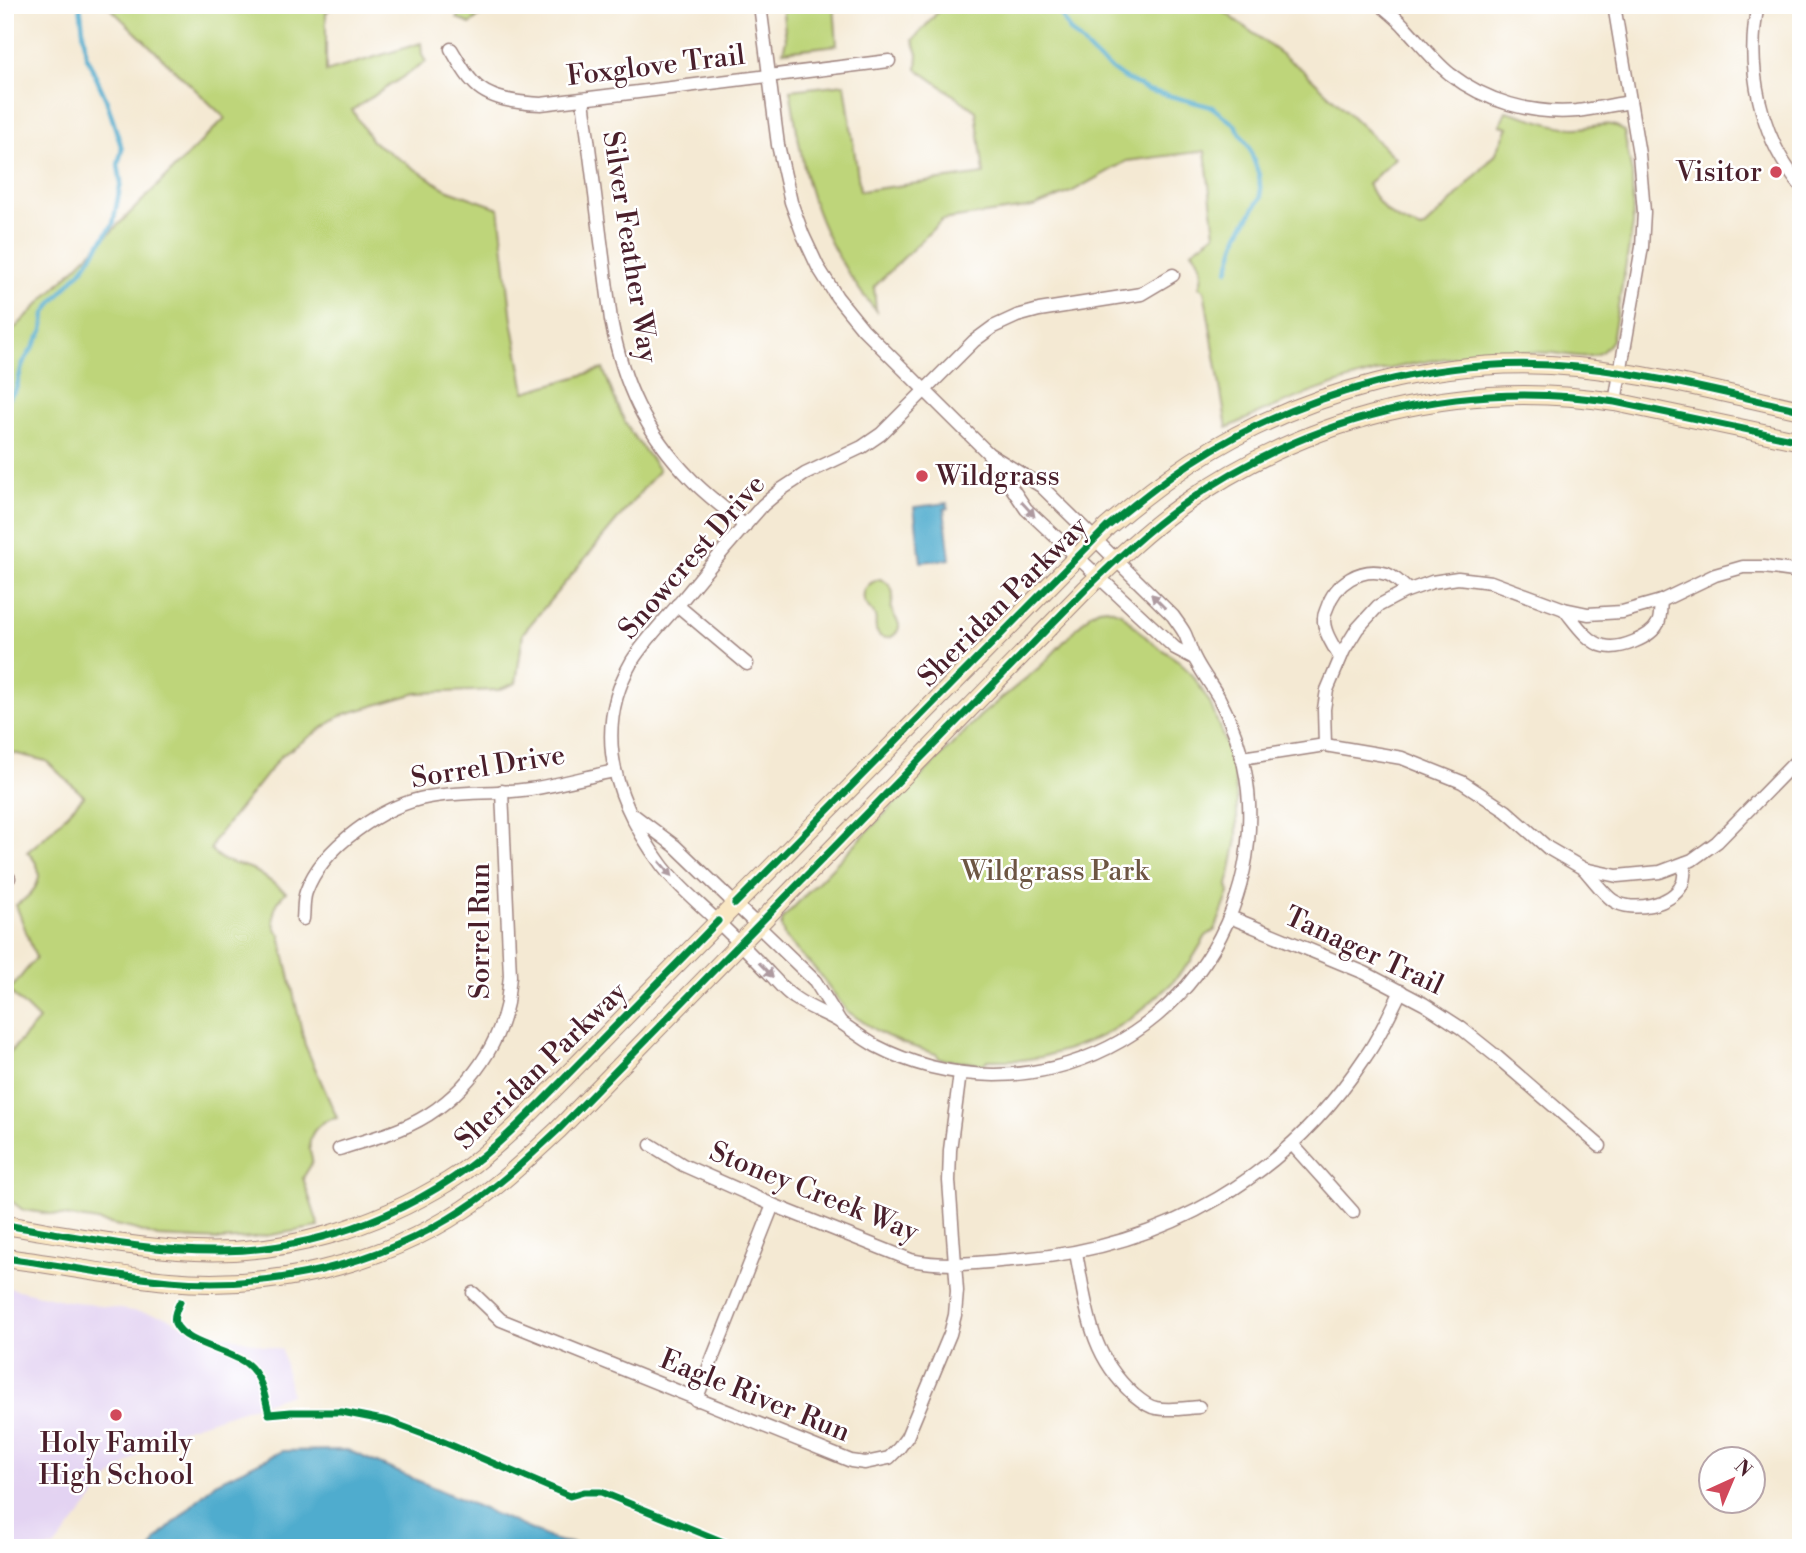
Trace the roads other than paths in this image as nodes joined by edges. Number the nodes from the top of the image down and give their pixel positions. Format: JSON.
{"nodes":[{"id":1,"x":760,"y":5,"type":"edge"},
{"id":2,"x":1381,"y":5,"type":"edge"},
{"id":3,"x":1614,"y":5,"type":"edge"},
{"id":4,"x":1758,"y":5,"type":"edge"},
{"id":5,"x":451,"y":49,"type":"dead end"},
{"id":6,"x":889,"y":61,"type":"dead end"},
{"id":7,"x":769,"y":76,"type":"junction"},
{"id":8,"x":583,"y":100,"type":"junction"},
{"id":9,"x":1630,"y":102,"type":"junction"},
{"id":10,"x":1801,"y":186,"type":"edge"},
{"id":11,"x":1173,"y":275,"type":"dead end"},
{"id":12,"x":1619,"y":373,"type":"junction"},
{"id":13,"x":925,"y":390,"type":"junction"},
{"id":14,"x":1615,"y":401,"type":"junction"},
{"id":15,"x":1801,"y":410,"type":"edge"},
{"id":16,"x":1801,"y":441,"type":"edge"},
{"id":17,"x":989,"y":454,"type":"junction"},
{"id":18,"x":745,"y":526,"type":"junction"},
{"id":19,"x":1094,"y":539,"type":"junction"},
{"id":20,"x":1078,"y":556,"type":"junction"},
{"id":21,"x":1116,"y":560,"type":"junction"},
{"id":22,"x":1801,"y":572,"type":"edge"},
{"id":23,"x":1099,"y":576,"type":"junction"},
{"id":24,"x":1408,"y":590,"type":"junction"},
{"id":25,"x":1661,"y":601,"type":"junction"},
{"id":26,"x":677,"y":605,"type":"junction"},
{"id":27,"x":1564,"y":609,"type":"junction"},
{"id":28,"x":1194,"y":658,"type":"junction"},
{"id":29,"x":1340,"y":658,"type":"junction"},
{"id":30,"x":747,"y":664,"type":"dead end"},
{"id":31,"x":1325,"y":746,"type":"junction"},
{"id":32,"x":1801,"y":756,"type":"edge"},
{"id":33,"x":1242,"y":758,"type":"junction"},
{"id":34,"x":614,"y":771,"type":"junction"},
{"id":35,"x":502,"y":791,"type":"junction"},
{"id":36,"x":629,"y":812,"type":"junction"},
{"id":37,"x":1685,"y":863,"type":"junction"},
{"id":38,"x":1584,"y":869,"type":"junction"},
{"id":39,"x":735,"y":904,"type":"junction"},
{"id":40,"x":1230,"y":917,"type":"junction"},
{"id":41,"x":303,"y":919,"type":"dead end"},
{"id":42,"x":718,"y":921,"type":"junction"},
{"id":43,"x":758,"y":925,"type":"junction"},
{"id":44,"x":740,"y":944,"type":"junction"},
{"id":45,"x":1401,"y":991,"type":"junction"},
{"id":46,"x":841,"y":1023,"type":"junction"},
{"id":47,"x":960,"y":1073,"type":"junction"},
{"id":48,"x":1292,"y":1144,"type":"junction"},
{"id":49,"x":651,"y":1145,"type":"dead end"},
{"id":50,"x":1600,"y":1146,"type":"dead end"},
{"id":51,"x":339,"y":1149,"type":"dead end"},
{"id":52,"x":773,"y":1205,"type":"junction"},
{"id":53,"x":1353,"y":1212,"type":"dead end"},
{"id":54,"x":5,"y":1225,"type":"edge"},
{"id":55,"x":1076,"y":1253,"type":"junction"},
{"id":56,"x":5,"y":1258,"type":"edge"},
{"id":57,"x":956,"y":1265,"type":"junction"},
{"id":58,"x":473,"y":1293,"type":"dead end"},
{"id":59,"x":696,"y":1400,"type":"junction"},
{"id":60,"x":1199,"y":1407,"type":"dead end"}],
"edges":[{"from":1,"to":7,"type":"street"},
{"from":2,"to":9,"type":"street"},
{"from":3,"to":9,"type":"street"},
{"from":4,"to":10,"type":"street"},
{"from":5,"to":8,"type":"street","name":"Foxglove Trail"},
{"from":6,"to":7,"type":"street","name":"Foxglove Trail"},
{"from":7,"to":8,"type":"street","name":"Foxglove Trail"},
{"from":7,"to":13,"type":"street"},
{"from":8,"to":18,"type":"street","name":"Silver Feather Way"},
{"from":9,"to":12,"type":"street"},
{"from":11,"to":13,"type":"street","name":"Snowcrest Drive"},
{"from":12,"to":14,"type":"street"},
{"from":12,"to":15,"type":"main road","name":"Sheridan Parkway"},
{"from":12,"to":19,"type":"main road","name":"Sheridan Parkway"},
{"from":13,"to":17,"type":"street"},
{"from":13,"to":18,"type":"street","name":"Snowcrest Drive"},
{"from":14,"to":16,"type":"main road","name":"Sheridan Parkway"},
{"from":14,"to":21,"type":"main road","name":"Sheridan Parkway"},
{"from":17,"to":19,"type":"street","name":"Snowcrest Drive"},
{"from":17,"to":20,"type":"street","one_way":true},
{"from":18,"to":26,"type":"street","name":"Snowcrest Drive"},
{"from":19,"to":20,"type":"main road","name":"Sheridan Parkway"},
{"from":19,"to":21,"type":"street","name":"Snowcrest Drive"},
{"from":20,"to":23,"type":"street"},
{"from":20,"to":39,"type":"main road","name":"Sheridan Parkway"},
{"from":21,"to":23,"type":"main road","name":"Sheridan Parkway"},
{"from":28,"to":21,"type":"street","name":"Snowcrest Drive","one_way":true},
{"from":22,"to":25,"type":"street"},
{"from":23,"to":28,"type":"street"},
{"from":23,"to":43,"type":"main road","name":"Sheridan Parkway"},
{"from":24,"to":27,"type":"street"},
{"from":24,"to":29,"type":"street"},
{"from":24,"to":29,"type":"street"},
{"from":25,"to":27,"type":"street"},
{"from":25,"to":27,"type":"street"},
{"from":26,"to":30,"type":"street"},
{"from":26,"to":34,"type":"street","name":"Snowcrest Drive"},
{"from":28,"to":33,"type":"street","name":"Snowcrest Drive"},
{"from":29,"to":31,"type":"street"},
{"from":31,"to":33,"type":"street"},
{"from":31,"to":38,"type":"street"},
{"from":32,"to":37,"type":"street"},
{"from":33,"to":40,"type":"street","name":"Snowcrest Drive"},
{"from":34,"to":35,"type":"street","name":"Sorrel Drive"},
{"from":34,"to":36,"type":"street","name":"Snowcrest Drive"},
{"from":35,"to":41,"type":"street","name":"Sorrel Drive"},
{"from":35,"to":51,"type":"street","name":"Sorrel Run"},
{"from":36,"to":39,"type":"street"},
{"from":36,"to":42,"type":"street","name":"Snowcrest Drive","one_way":true},
{"from":37,"to":38,"type":"street"},
{"from":37,"to":38,"type":"street"},
{"from":39,"to":42,"type":"main road","name":"Sheridan Parkway"},
{"from":39,"to":43,"type":"street"},
{"from":40,"to":45,"type":"street","name":"Tanager Trail"},
{"from":40,"to":47,"type":"street","name":"Snowcrest Drive"},
{"from":42,"to":44,"type":"street","name":"Snowcrest Drive"},
{"from":42,"to":54,"type":"main road","name":"Sheridan Parkway"},
{"from":43,"to":44,"type":"main road","name":"Sheridan Parkway"},
{"from":43,"to":46,"type":"street"},
{"from":44,"to":46,"type":"street","name":"Snowcrest Drive","one_way":true},
{"from":44,"to":56,"type":"main road","name":"Sheridan Parkway"},
{"from":45,"to":48,"type":"street","name":"Stoney Creek Way"},
{"from":45,"to":50,"type":"street","name":"Tanager Trail"},
{"from":46,"to":47,"type":"street","name":"Snowcrest Drive"},
{"from":47,"to":57,"type":"street","name":"Eagle River Run"},
{"from":48,"to":53,"type":"street"},
{"from":48,"to":55,"type":"street","name":"Stoney Creek Way"},
{"from":49,"to":52,"type":"street","name":"Stoney Creek Way"},
{"from":52,"to":57,"type":"street","name":"Stoney Creek Way"},
{"from":52,"to":59,"type":"street"},
{"from":55,"to":57,"type":"street","name":"Stoney Creek Way"},
{"from":55,"to":60,"type":"street"},
{"from":57,"to":59,"type":"street","name":"Eagle River Run"},
{"from":58,"to":59,"type":"street","name":"Eagle River Run"}]}
